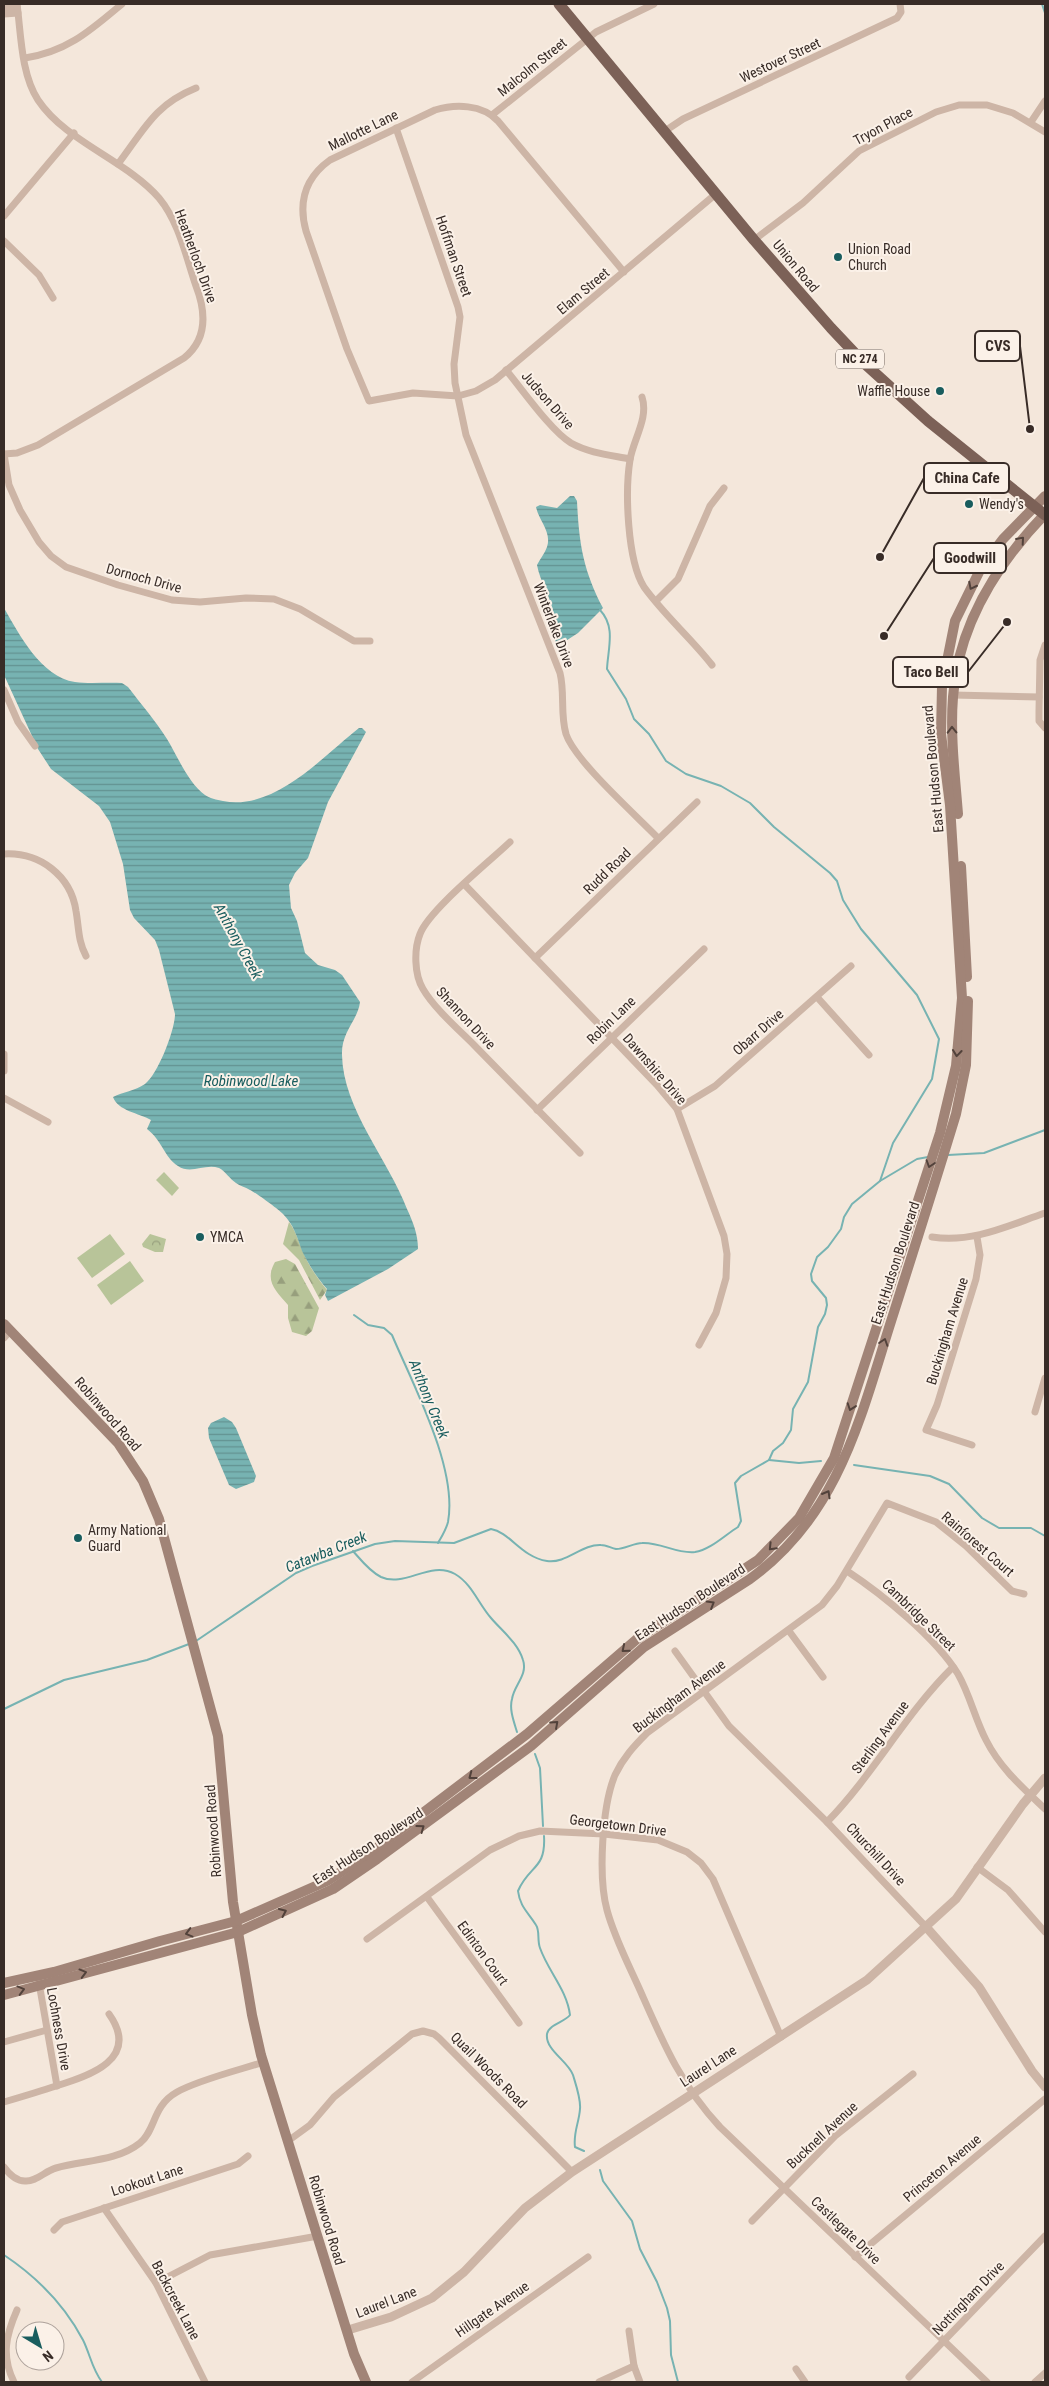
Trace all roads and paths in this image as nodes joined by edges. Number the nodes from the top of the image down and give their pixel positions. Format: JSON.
{"nodes":[{"id":1,"x":122,"y":4,"type":"edge"},
{"id":2,"x":559,"y":4,"type":"edge"},
{"id":3,"x":654,"y":4,"type":"edge"},
{"id":4,"x":901,"y":6,"type":"edge"},
{"id":5,"x":17,"y":7,"type":"edge"},
{"id":6,"x":4,"y":8,"type":"edge"},
{"id":7,"x":4,"y":14,"type":"edge"},
{"id":8,"x":588,"y":37,"type":"junction"},
{"id":9,"x":25,"y":58,"type":"junction"},
{"id":10,"x":196,"y":88,"type":"dead end"},
{"id":11,"x":1045,"y":101,"type":"edge"},
{"id":12,"x":492,"y":115,"type":"junction"},
{"id":13,"x":1031,"y":122,"type":"junction"},
{"id":14,"x":396,"y":128,"type":"junction"},
{"id":15,"x":665,"y":132,"type":"junction"},
{"id":16,"x":1045,"y":132,"type":"edge"},
{"id":17,"x":74,"y":133,"type":"junction"},
{"id":18,"x":118,"y":164,"type":"junction"},
{"id":19,"x":717,"y":193,"type":"junction"},
{"id":20,"x":4,"y":216,"type":"edge"},
{"id":21,"x":754,"y":240,"type":"junction"},
{"id":22,"x":4,"y":242,"type":"edge"},
{"id":23,"x":624,"y":272,"type":"junction"},
{"id":24,"x":53,"y":298,"type":"dead end"},
{"id":25,"x":506,"y":370,"type":"junction"},
{"id":26,"x":458,"y":396,"type":"junction"},
{"id":27,"x":642,"y":397,"type":"dead end"},
{"id":28,"x":4,"y":454,"type":"edge"},
{"id":29,"x":630,"y":459,"type":"junction"},
{"id":30,"x":724,"y":488,"type":"dead end"},
{"id":31,"x":1045,"y":496,"type":"edge"},
{"id":32,"x":1034,"y":508,"type":"junction"},
{"id":33,"x":1045,"y":515,"type":"edge"},
{"id":34,"x":656,"y":602,"type":"junction"},
{"id":35,"x":370,"y":641,"type":"dead end"},
{"id":36,"x":1045,"y":645,"type":"edge"},
{"id":37,"x":712,"y":665,"type":"dead end"},
{"id":38,"x":4,"y":690,"type":"edge"},
{"id":39,"x":953,"y":695,"type":"junction"},
{"id":40,"x":1039,"y":697,"type":"junction"},
{"id":41,"x":1045,"y":728,"type":"edge"},
{"id":42,"x":35,"y":746,"type":"dead end"},
{"id":43,"x":697,"y":802,"type":"dead end"},
{"id":44,"x":658,"y":838,"type":"junction"},
{"id":45,"x":510,"y":842,"type":"dead end"},
{"id":46,"x":4,"y":854,"type":"edge"},
{"id":47,"x":464,"y":884,"type":"junction"},
{"id":48,"x":704,"y":949,"type":"dead end"},
{"id":49,"x":963,"y":952,"type":"junction"},
{"id":50,"x":86,"y":956,"type":"dead end"},
{"id":51,"x":534,"y":958,"type":"junction"},
{"id":52,"x":851,"y":966,"type":"dead end"},
{"id":53,"x":817,"y":997,"type":"junction"},
{"id":54,"x":611,"y":1037,"type":"junction"},
{"id":55,"x":4,"y":1054,"type":"edge"},
{"id":56,"x":869,"y":1055,"type":"dead end"},
{"id":57,"x":4,"y":1072,"type":"edge"},
{"id":58,"x":4,"y":1098,"type":"edge"},
{"id":59,"x":677,"y":1109,"type":"junction"},
{"id":60,"x":538,"y":1110,"type":"junction"},
{"id":61,"x":48,"y":1122,"type":"dead end"},
{"id":62,"x":580,"y":1153,"type":"dead end"},
{"id":63,"x":1045,"y":1212,"type":"edge"},
{"id":64,"x":932,"y":1237,"type":"dead end"},
{"id":65,"x":977,"y":1237,"type":"junction"},
{"id":66,"x":6,"y":1331,"type":"edge"},
{"id":67,"x":698,"y":1345,"type":"dead end"},
{"id":68,"x":1045,"y":1378,"type":"edge"},
{"id":69,"x":1035,"y":1412,"type":"dead end"},
{"id":70,"x":972,"y":1446,"type":"dead end"},
{"id":71,"x":887,"y":1503,"type":"joint"},
{"id":72,"x":847,"y":1571,"type":"junction"},
{"id":73,"x":1024,"y":1594,"type":"dead end"},
{"id":74,"x":789,"y":1631,"type":"junction"},
{"id":75,"x":675,"y":1651,"type":"dead end"},
{"id":76,"x":953,"y":1667,"type":"junction"},
{"id":77,"x":823,"y":1677,"type":"dead end"},
{"id":78,"x":703,"y":1692,"type":"junction"},
{"id":79,"x":1045,"y":1778,"type":"edge"},
{"id":80,"x":1030,"y":1794,"type":"junction"},
{"id":81,"x":1045,"y":1809,"type":"edge"},
{"id":82,"x":827,"y":1822,"type":"junction"},
{"id":83,"x":604,"y":1834,"type":"junction"},
{"id":84,"x":977,"y":1867,"type":"junction"},
{"id":85,"x":427,"y":1897,"type":"junction"},
{"id":86,"x":237,"y":1927,"type":"junction"},
{"id":87,"x":926,"y":1928,"type":"junction"},
{"id":88,"x":1045,"y":1932,"type":"edge"},
{"id":89,"x":367,"y":1939,"type":"dead end"},
{"id":90,"x":38,"y":1980,"type":"junction"},
{"id":91,"x":4,"y":1983,"type":"edge"},
{"id":92,"x":4,"y":1994,"type":"edge"},
{"id":93,"x":109,"y":2014,"type":"dead end"},
{"id":94,"x":519,"y":2023,"type":"dead end"},
{"id":95,"x":47,"y":2030,"type":"junction"},
{"id":96,"x":781,"y":2037,"type":"junction"},
{"id":97,"x":4,"y":2042,"type":"edge"},
{"id":98,"x":264,"y":2062,"type":"junction"},
{"id":99,"x":914,"y":2074,"type":"dead end"},
{"id":100,"x":57,"y":2086,"type":"junction"},
{"id":101,"x":1045,"y":2087,"type":"edge"},
{"id":102,"x":691,"y":2094,"type":"junction"},
{"id":103,"x":1045,"y":2099,"type":"edge"},
{"id":104,"x":4,"y":2102,"type":"edge"},
{"id":105,"x":288,"y":2141,"type":"junction"},
{"id":106,"x":248,"y":2156,"type":"dead end"},
{"id":107,"x":4,"y":2167,"type":"edge"},
{"id":108,"x":572,"y":2172,"type":"junction"},
{"id":109,"x":784,"y":2188,"type":"junction"},
{"id":110,"x":104,"y":2208,"type":"junction"},
{"id":111,"x":752,"y":2220,"type":"dead end"},
{"id":112,"x":54,"y":2230,"type":"dead end"},
{"id":113,"x":318,"y":2236,"type":"junction"},
{"id":114,"x":1045,"y":2236,"type":"edge"},
{"id":115,"x":855,"y":2256,"type":"junction"},
{"id":116,"x":588,"y":2257,"type":"dead end"},
{"id":117,"x":156,"y":2283,"type":"junction"},
{"id":118,"x":17,"y":2310,"type":"dead end"},
{"id":119,"x":348,"y":2330,"type":"junction"},
{"id":120,"x":629,"y":2331,"type":"dead end"},
{"id":121,"x":944,"y":2342,"type":"junction"},
{"id":122,"x":634,"y":2366,"type":"junction"},
{"id":123,"x":796,"y":2369,"type":"dead end"},
{"id":124,"x":6,"y":2371,"type":"edge"},
{"id":125,"x":1045,"y":2372,"type":"edge"},
{"id":126,"x":909,"y":2377,"type":"dead end"},
{"id":127,"x":14,"y":2382,"type":"edge"},
{"id":128,"x":205,"y":2382,"type":"edge"},
{"id":129,"x":366,"y":2382,"type":"edge"},
{"id":130,"x":412,"y":2382,"type":"edge"},
{"id":131,"x":599,"y":2382,"type":"edge"},
{"id":132,"x":640,"y":2382,"type":"edge"},
{"id":133,"x":805,"y":2382,"type":"edge"},
{"id":134,"x":987,"y":2382,"type":"edge"},
{"id":135,"x":1035,"y":2382,"type":"edge"}],
"edges":[{"from":1,"to":9,"type":"street"},
{"from":2,"to":8,"type":"main road","name":"Union Road","number":"NC 274"},
{"from":3,"to":8,"type":"street","name":"Malcolm Street"},
{"from":4,"to":15,"type":"street","name":"Westover Street"},
{"from":5,"to":6,"type":"street"},
{"from":5,"to":7,"type":"street"},
{"from":5,"to":9,"type":"street","name":"Heatherloch Drive"},
{"from":8,"to":12,"type":"street","name":"Malcolm Street"},
{"from":8,"to":15,"type":"main road","name":"Union Road","number":"NC 274"},
{"from":9,"to":17,"type":"street","name":"Heatherloch Drive"},
{"from":10,"to":18,"type":"street"},
{"from":11,"to":13,"type":"street"},
{"from":12,"to":14,"type":"street","name":"Mallotte Lane"},
{"from":12,"to":23,"type":"street"},
{"from":13,"to":16,"type":"street","name":"Tryon Place"},
{"from":13,"to":21,"type":"street","name":"Tryon Place"},
{"from":14,"to":26,"type":"street","name":"Hoffman Street"},
{"from":14,"to":26,"type":"street","name":"Mallotte Lane"},
{"from":15,"to":19,"type":"main road","name":"Union Road","number":"NC 274"},
{"from":17,"to":18,"type":"street","name":"Heatherloch Drive"},
{"from":17,"to":20,"type":"street"},
{"from":18,"to":28,"type":"street","name":"Heatherloch Drive"},
{"from":19,"to":21,"type":"main road","name":"Union Road","number":"NC 274"},
{"from":19,"to":23,"type":"street","name":"Elam Street"},
{"from":21,"to":32,"type":"main road","name":"Union Road","number":"NC 274"},
{"from":22,"to":24,"type":"street"},
{"from":23,"to":25,"type":"street","name":"Elam Street"},
{"from":25,"to":26,"type":"street","name":"Elam Street"},
{"from":25,"to":29,"type":"street","name":"Judson Drive"},
{"from":26,"to":44,"type":"street","name":"Winterlake Drive"},
{"from":27,"to":29,"type":"street"},
{"from":28,"to":35,"type":"street","name":"Dornoch Drive"},
{"from":29,"to":34,"type":"street"},
{"from":30,"to":34,"type":"street"},
{"from":31,"to":32,"type":"main road","name":"East Hudson Boulevard"},
{"from":32,"to":33,"type":"main road","name":"Union Road","number":"NC 274"},
{"from":32,"to":49,"type":"main road","name":"East Hudson Boulevard","one_way":true},
{"from":39,"to":33,"type":"main road","name":"East Hudson Boulevard","one_way":true},
{"from":34,"to":37,"type":"street"},
{"from":36,"to":40,"type":"street"},
{"from":38,"to":42,"type":"street"},
{"from":39,"to":40,"type":"street"},
{"from":49,"to":39,"type":"main road","name":"East Hudson Boulevard","one_way":true},
{"from":40,"to":41,"type":"street"},
{"from":43,"to":44,"type":"street","name":"Rudd Road"},
{"from":44,"to":51,"type":"street","name":"Rudd Road"},
{"from":45,"to":47,"type":"street","name":"Shannon Drive"},
{"from":46,"to":50,"type":"street"},
{"from":47,"to":51,"type":"street","name":"Dawnshire Drive"},
{"from":47,"to":60,"type":"street","name":"Shannon Drive"},
{"from":48,"to":54,"type":"street","name":"Robin Lane"},
{"from":49,"to":86,"type":"main road","name":"East Hudson Boulevard","one_way":true},
{"from":86,"to":49,"type":"main road","name":"East Hudson Boulevard","one_way":true},
{"from":51,"to":54,"type":"street","name":"Dawnshire Drive"},
{"from":52,"to":53,"type":"street","name":"Obarr Drive"},
{"from":53,"to":56,"type":"street"},
{"from":53,"to":59,"type":"street","name":"Obarr Drive"},
{"from":54,"to":59,"type":"street","name":"Dawnshire Drive"},
{"from":54,"to":60,"type":"street","name":"Robin Lane"},
{"from":55,"to":57,"type":"street"},
{"from":58,"to":61,"type":"street"},
{"from":59,"to":67,"type":"street","name":"Dawnshire Drive"},
{"from":60,"to":62,"type":"street","name":"Shannon Drive"},
{"from":63,"to":65,"type":"street"},
{"from":64,"to":65,"type":"street"},
{"from":65,"to":70,"type":"street","name":"Buckingham Avenue"},
{"from":66,"to":86,"type":"main road","name":"Robinwood Road"},
{"from":68,"to":69,"type":"street"},
{"from":71,"to":72,"type":"street","name":"Buckingham Avenue"},
{"from":71,"to":73,"type":"street","name":"Rainforest Court"},
{"from":72,"to":74,"type":"street","name":"Buckingham Avenue"},
{"from":72,"to":76,"type":"street","name":"Cambridge Street"},
{"from":74,"to":77,"type":"street"},
{"from":74,"to":78,"type":"street","name":"Buckingham Avenue"},
{"from":75,"to":78,"type":"street","name":"Churchill Drive"},
{"from":76,"to":80,"type":"street","name":"Cambridge Street"},
{"from":76,"to":82,"type":"street","name":"Sterling Avenue"},
{"from":78,"to":82,"type":"street","name":"Churchill Drive"},
{"from":78,"to":83,"type":"street","name":"Buckingham Avenue"},
{"from":79,"to":80,"type":"street","name":"Laurel Lane"},
{"from":80,"to":81,"type":"street","name":"Cambridge Street"},
{"from":80,"to":84,"type":"street","name":"Laurel Lane"},
{"from":82,"to":87,"type":"street","name":"Churchill Drive"},
{"from":83,"to":85,"type":"street","name":"Georgetown Drive"},
{"from":83,"to":96,"type":"street","name":"Georgetown Drive"},
{"from":83,"to":102,"type":"street","name":"Buckingham Avenue"},
{"from":84,"to":87,"type":"street","name":"Laurel Lane"},
{"from":84,"to":88,"type":"street"},
{"from":85,"to":89,"type":"street","name":"Georgetown Drive"},
{"from":85,"to":94,"type":"street","name":"Edinton Court"},
{"from":86,"to":90,"type":"main road","name":"East Hudson Boulevard"},
{"from":86,"to":98,"type":"main road","name":"Robinwood Road"},
{"from":87,"to":96,"type":"street","name":"Laurel Lane"},
{"from":87,"to":101,"type":"street","name":"Churchill Drive"},
{"from":90,"to":91,"type":"main road","name":"East Hudson Boulevard"},
{"from":92,"to":90,"type":"main road","name":"East Hudson Boulevard","one_way":true},
{"from":90,"to":95,"type":"street","name":"Lochness Drive"},
{"from":93,"to":100,"type":"street"},
{"from":95,"to":97,"type":"street"},
{"from":95,"to":100,"type":"street","name":"Lochness Drive"},
{"from":96,"to":102,"type":"street","name":"Laurel Lane"},
{"from":98,"to":105,"type":"main road","name":"Robinwood Road"},
{"from":98,"to":107,"type":"street"},
{"from":99,"to":109,"type":"street","name":"Bucknell Avenue"},
{"from":100,"to":104,"type":"street"},
{"from":102,"to":108,"type":"street","name":"Laurel Lane"},
{"from":102,"to":109,"type":"street","name":"Castlegate Drive"},
{"from":103,"to":115,"type":"street","name":"Princeton Avenue"},
{"from":105,"to":108,"type":"street","name":"Quail Woods Road"},
{"from":105,"to":113,"type":"main road","name":"Robinwood Road"},
{"from":106,"to":110,"type":"street","name":"Lookout Lane"},
{"from":108,"to":119,"type":"street","name":"Laurel Lane"},
{"from":109,"to":111,"type":"street","name":"Bucknell Avenue"},
{"from":109,"to":115,"type":"street","name":"Castlegate Drive"},
{"from":110,"to":112,"type":"street","name":"Lookout Lane"},
{"from":110,"to":117,"type":"street","name":"Backcreek Lane"},
{"from":113,"to":117,"type":"street"},
{"from":113,"to":119,"type":"main road","name":"Robinwood Road"},
{"from":114,"to":121,"type":"street","name":"Nottingham Drive"},
{"from":115,"to":121,"type":"street","name":"Castlegate Drive"},
{"from":116,"to":130,"type":"street","name":"Hillgate Avenue"},
{"from":117,"to":128,"type":"street","name":"Backcreek Lane"},
{"from":118,"to":124,"type":"street"},
{"from":119,"to":129,"type":"main road","name":"Robinwood Road"},
{"from":120,"to":122,"type":"street"},
{"from":121,"to":126,"type":"street","name":"Nottingham Drive"},
{"from":121,"to":134,"type":"street","name":"Castlegate Drive"},
{"from":122,"to":131,"type":"street"},
{"from":122,"to":132,"type":"street"},
{"from":123,"to":133,"type":"street"},
{"from":124,"to":127,"type":"street"},
{"from":125,"to":135,"type":"street"}]}
